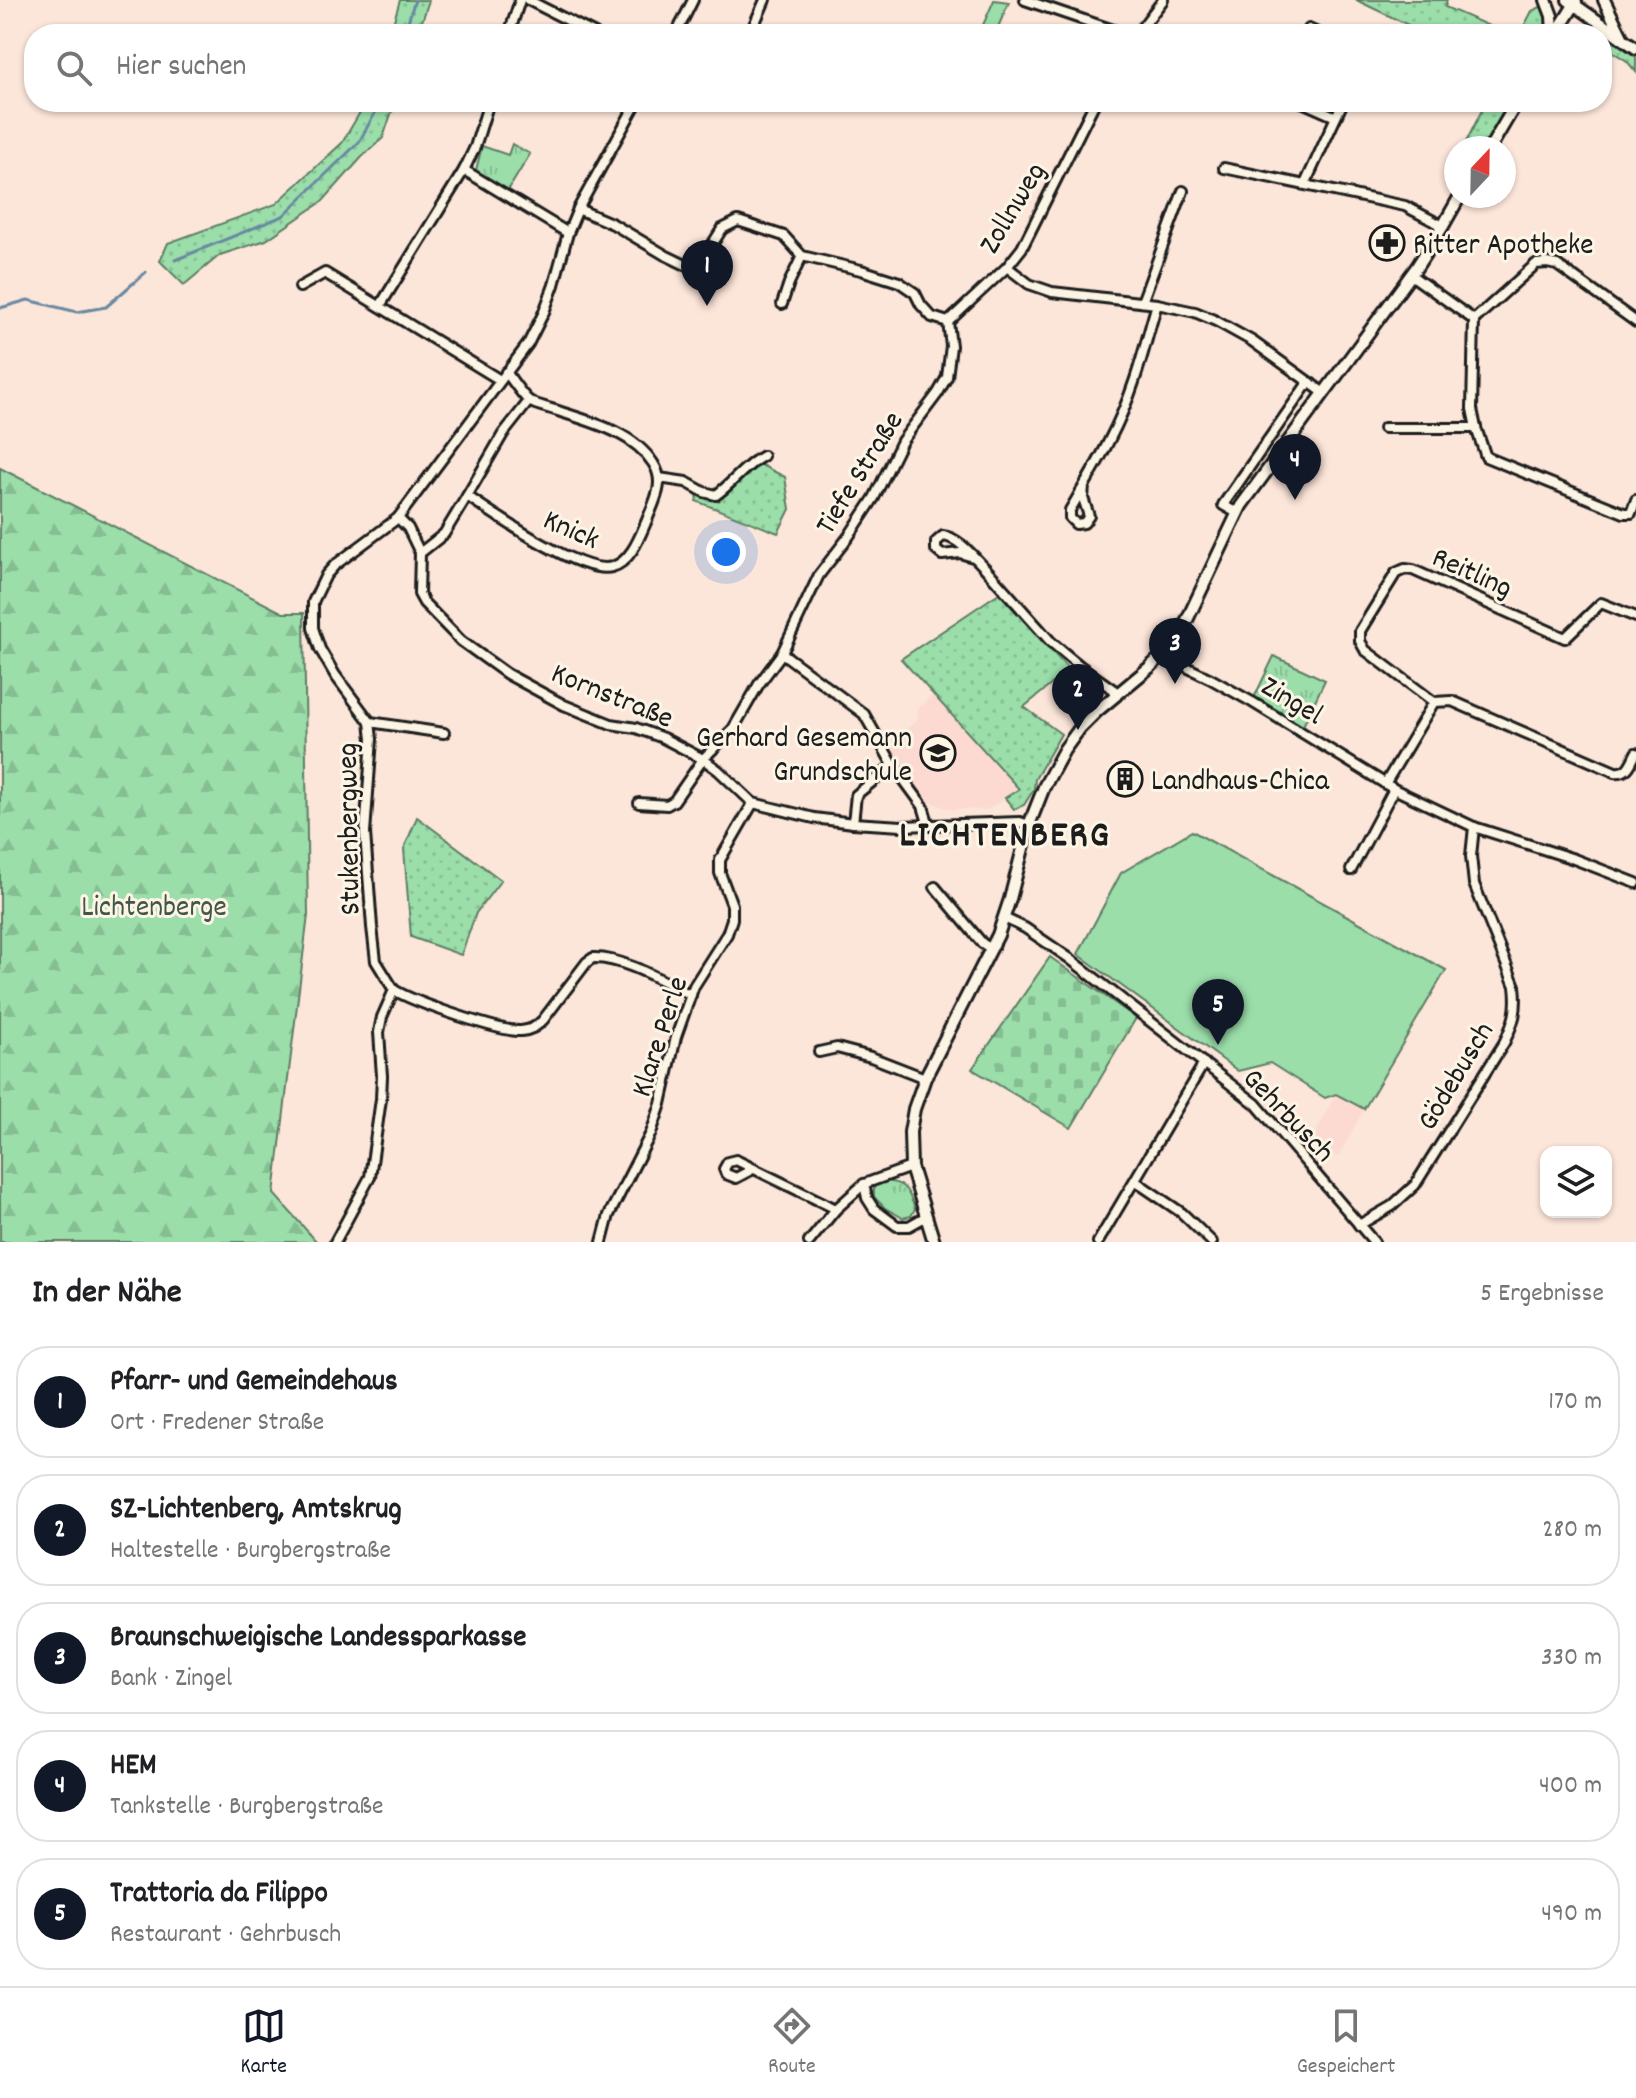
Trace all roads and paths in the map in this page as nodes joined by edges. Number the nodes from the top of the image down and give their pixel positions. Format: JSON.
{"nodes":[{"id":1,"x":520,"y":0,"type":"edge"},
{"id":2,"x":528,"y":0,"type":"edge"},
{"id":3,"x":693,"y":0,"type":"edge"},
{"id":4,"x":765,"y":0,"type":"edge"},
{"id":5,"x":1025,"y":0,"type":"edge"},
{"id":6,"x":1163,"y":0,"type":"edge"},
{"id":7,"x":1546,"y":0,"type":"edge"},
{"id":8,"x":1604,"y":0,"type":"edge"},
{"id":9,"x":1573,"y":1,"type":"edge"},
{"id":10,"x":512,"y":24,"type":"edge"},
{"id":11,"x":575,"y":24,"type":"edge"},
{"id":12,"x":683,"y":24,"type":"edge"},
{"id":13,"x":754,"y":24,"type":"edge"},
{"id":14,"x":1096,"y":24,"type":"edge"},
{"id":15,"x":1145,"y":24,"type":"edge"},
{"id":16,"x":1553,"y":24,"type":"edge"},
{"id":17,"x":1560,"y":24,"type":"edge"},
{"id":18,"x":1603,"y":24,"type":"edge"},
{"id":19,"x":1612,"y":31,"type":"edge"},
{"id":20,"x":1623,"y":39,"type":"junction"},
{"id":21,"x":1636,"y":48,"type":"edge"},
{"id":22,"x":486,"y":112,"type":"edge"},
{"id":23,"x":631,"y":112,"type":"edge"},
{"id":24,"x":1090,"y":112,"type":"edge"},
{"id":25,"x":1325,"y":112,"type":"edge"},
{"id":26,"x":1338,"y":112,"type":"edge"},
{"id":27,"x":1511,"y":112,"type":"edge"},
{"id":28,"x":1336,"y":117,"type":"junction"},
{"id":29,"x":1497,"y":136,"type":"edge"},
{"id":30,"x":1224,"y":168,"type":"dead end"},
{"id":31,"x":464,"y":170,"type":"junction"},
{"id":32,"x":1305,"y":184,"type":"junction"},
{"id":33,"x":1183,"y":191,"type":"dead end"},
{"id":34,"x":1453,"y":208,"type":"edge"},
{"id":35,"x":578,"y":209,"type":"junction"},
{"id":36,"x":1443,"y":226,"type":"junction"},
{"id":37,"x":568,"y":233,"type":"junction"},
{"id":38,"x":802,"y":256,"type":"junction"},
{"id":39,"x":1007,"y":267,"type":"junction"},
{"id":40,"x":1411,"y":275,"type":"junction"},
{"id":41,"x":300,"y":287,"type":"dead end"},
{"id":42,"x":1142,"y":302,"type":"junction"},
{"id":43,"x":782,"y":304,"type":"dead end"},
{"id":44,"x":1157,"y":304,"type":"junction"},
{"id":45,"x":380,"y":306,"type":"junction"},
{"id":46,"x":1474,"y":320,"type":"junction"},
{"id":47,"x":948,"y":322,"type":"junction"},
{"id":48,"x":1636,"y":322,"type":"edge"},
{"id":49,"x":503,"y":376,"type":"junction"},
{"id":50,"x":1311,"y":383,"type":"junction"},
{"id":51,"x":1324,"y":393,"type":"junction"},
{"id":52,"x":529,"y":401,"type":"junction"},
{"id":53,"x":1384,"y":428,"type":"dead end"},
{"id":54,"x":1476,"y":428,"type":"junction"},
{"id":55,"x":763,"y":456,"type":"dead end"},
{"id":56,"x":659,"y":478,"type":"junction"},
{"id":57,"x":1084,"y":486,"type":"dead end"},
{"id":58,"x":467,"y":496,"type":"junction"},
{"id":59,"x":1636,"y":500,"type":"edge"},
{"id":60,"x":1237,"y":513,"type":"junction"},
{"id":61,"x":398,"y":518,"type":"junction"},
{"id":62,"x":420,"y":553,"type":"junction"},
{"id":63,"x":973,"y":557,"type":"dead end"},
{"id":64,"x":1636,"y":617,"type":"edge"},
{"id":65,"x":782,"y":653,"type":"junction"},
{"id":66,"x":1165,"y":653,"type":"junction"},
{"id":67,"x":1118,"y":693,"type":"junction"},
{"id":68,"x":1434,"y":702,"type":"junction"},
{"id":69,"x":370,"y":722,"type":"junction"},
{"id":70,"x":444,"y":733,"type":"dead end"},
{"id":71,"x":1636,"y":753,"type":"edge"},
{"id":72,"x":703,"y":759,"type":"junction"},
{"id":73,"x":893,"y":765,"type":"junction"},
{"id":74,"x":1385,"y":784,"type":"junction"},
{"id":75,"x":1394,"y":789,"type":"junction"},
{"id":76,"x":639,"y":803,"type":"dead end"},
{"id":77,"x":753,"y":803,"type":"junction"},
{"id":78,"x":853,"y":823,"type":"junction"},
{"id":79,"x":1029,"y":825,"type":"junction"},
{"id":80,"x":929,"y":826,"type":"junction"},
{"id":81,"x":1474,"y":827,"type":"junction"},
{"id":82,"x":1351,"y":870,"type":"dead end"},
{"id":83,"x":1636,"y":883,"type":"edge"},
{"id":84,"x":935,"y":887,"type":"dead end"},
{"id":85,"x":1004,"y":918,"type":"junction"},
{"id":86,"x":991,"y":949,"type":"junction"},
{"id":87,"x":394,"y":990,"type":"junction"},
{"id":88,"x":691,"y":995,"type":"junction"},
{"id":89,"x":819,"y":1052,"type":"dead end"},
{"id":90,"x":1204,"y":1063,"type":"junction"},
{"id":91,"x":925,"y":1078,"type":"junction"},
{"id":92,"x":911,"y":1167,"type":"junction"},
{"id":93,"x":753,"y":1169,"type":"dead end"},
{"id":94,"x":1135,"y":1181,"type":"junction"},
{"id":95,"x":864,"y":1184,"type":"junction"},
{"id":96,"x":836,"y":1209,"type":"junction"},
{"id":97,"x":925,"y":1217,"type":"junction"},
{"id":98,"x":1359,"y":1225,"type":"junction"},
{"id":99,"x":342,"y":1229,"type":"junction"},
{"id":100,"x":335,"y":1242,"type":"edge"},
{"id":101,"x":345,"y":1242,"type":"edge"},
{"id":102,"x":602,"y":1242,"type":"edge"},
{"id":103,"x":809,"y":1242,"type":"edge"},
{"id":104,"x":934,"y":1242,"type":"edge"},
{"id":105,"x":1098,"y":1242,"type":"edge"},
{"id":106,"x":1212,"y":1242,"type":"edge"},
{"id":107,"x":1374,"y":1242,"type":"edge"}],
"edges":[{"from":1,"to":10,"type":"street"},
{"from":2,"to":11,"type":"street"},
{"from":3,"to":12,"type":"street"},
{"from":4,"to":13,"type":"street"},
{"from":5,"to":14,"type":"street"},
{"from":6,"to":15,"type":"street"},
{"from":7,"to":16,"type":"street"},
{"from":8,"to":20,"type":"street"},
{"from":9,"to":17,"type":"street"},
{"from":9,"to":18,"type":"street"},
{"from":19,"to":20,"type":"street"},
{"from":20,"to":21,"type":"street"},
{"from":22,"to":31,"type":"street"},
{"from":23,"to":35,"type":"street","name":"Stukenbergweg"},
{"from":24,"to":39,"type":"street","name":"Zollnweg"},
{"from":25,"to":28,"type":"street"},
{"from":26,"to":28,"type":"street"},
{"from":27,"to":29,"type":"street"},
{"from":28,"to":32,"type":"street"},
{"from":30,"to":32,"type":"street"},
{"from":31,"to":37,"type":"street"},
{"from":31,"to":45,"type":"street"},
{"from":32,"to":36,"type":"street"},
{"from":33,"to":42,"type":"street"},
{"from":34,"to":36,"type":"street"},
{"from":35,"to":37,"type":"street","name":"Stukenbergweg"},
{"from":35,"to":38,"type":"street"},
{"from":36,"to":40,"type":"street"},
{"from":37,"to":49,"type":"street","name":"Stukenbergweg"},
{"from":38,"to":43,"type":"street"},
{"from":38,"to":47,"type":"street"},
{"from":39,"to":42,"type":"street"},
{"from":39,"to":47,"type":"street","name":"Zollnweg"},
{"from":40,"to":46,"type":"street"},
{"from":40,"to":51,"type":"street"},
{"from":41,"to":45,"type":"street"},
{"from":42,"to":44,"type":"street"},
{"from":44,"to":50,"type":"street"},
{"from":44,"to":57,"type":"street"},
{"from":45,"to":49,"type":"street"},
{"from":46,"to":48,"type":"street"},
{"from":46,"to":54,"type":"street"},
{"from":47,"to":65,"type":"street","name":"Tiefe Straße"},
{"from":49,"to":52,"type":"street"},
{"from":49,"to":61,"type":"street","name":"Stukenbergweg"},
{"from":50,"to":51,"type":"street"},
{"from":50,"to":60,"type":"street"},
{"from":51,"to":60,"type":"street"},
{"from":52,"to":56,"type":"street"},
{"from":52,"to":58,"type":"street"},
{"from":53,"to":54,"type":"street"},
{"from":54,"to":59,"type":"street"},
{"from":55,"to":56,"type":"street"},
{"from":56,"to":58,"type":"street","name":"Knick"},
{"from":58,"to":62,"type":"street"},
{"from":60,"to":66,"type":"street"},
{"from":61,"to":62,"type":"street"},
{"from":61,"to":69,"type":"street","name":"Stukenbergweg"},
{"from":62,"to":72,"type":"street","name":"Kornstraße"},
{"from":63,"to":67,"type":"street"},
{"from":64,"to":68,"type":"street","name":"Reitling"},
{"from":65,"to":72,"type":"street","name":"Tiefe Straße"},
{"from":65,"to":73,"type":"street"},
{"from":66,"to":67,"type":"street"},
{"from":66,"to":74,"type":"street","name":"Zingel"},
{"from":67,"to":79,"type":"street"},
{"from":68,"to":71,"type":"street","name":"Reitling"},
{"from":68,"to":74,"type":"street"},
{"from":69,"to":70,"type":"street"},
{"from":69,"to":87,"type":"street","name":"Stukenbergweg"},
{"from":72,"to":76,"type":"street","name":"Tiefe Straße"},
{"from":72,"to":77,"type":"street","name":"Kornstraße"},
{"from":73,"to":78,"type":"street"},
{"from":73,"to":80,"type":"street"},
{"from":74,"to":75,"type":"street","name":"Zingel"},
{"from":75,"to":81,"type":"street","name":"Zingel"},
{"from":75,"to":82,"type":"street"},
{"from":77,"to":78,"type":"street","name":"Kornstraße"},
{"from":77,"to":88,"type":"street","name":"Klare Perle"},
{"from":78,"to":80,"type":"street","name":"Kornstraße"},
{"from":79,"to":80,"type":"street","name":"Kornstraße"},
{"from":79,"to":85,"type":"street"},
{"from":81,"to":83,"type":"street","name":"Zingel"},
{"from":81,"to":98,"type":"street","name":"Gödebusch"},
{"from":84,"to":86,"type":"street"},
{"from":85,"to":86,"type":"street"},
{"from":85,"to":90,"type":"street","name":"Gehrbusch"},
{"from":86,"to":91,"type":"street"},
{"from":87,"to":88,"type":"street"},
{"from":87,"to":99,"type":"street"},
{"from":88,"to":102,"type":"street","name":"Klare Perle"},
{"from":89,"to":91,"type":"street"},
{"from":90,"to":94,"type":"street"},
{"from":90,"to":98,"type":"street","name":"Gehrbusch"},
{"from":91,"to":92,"type":"street"},
{"from":92,"to":95,"type":"street"},
{"from":92,"to":97,"type":"street"},
{"from":93,"to":96,"type":"street"},
{"from":94,"to":105,"type":"street"},
{"from":94,"to":106,"type":"street"},
{"from":95,"to":96,"type":"street"},
{"from":95,"to":97,"type":"street"},
{"from":96,"to":103,"type":"street"},
{"from":97,"to":104,"type":"street"},
{"from":98,"to":107,"type":"street","name":"Gehrbusch"},
{"from":99,"to":100,"type":"street"},
{"from":99,"to":101,"type":"street"}]}
